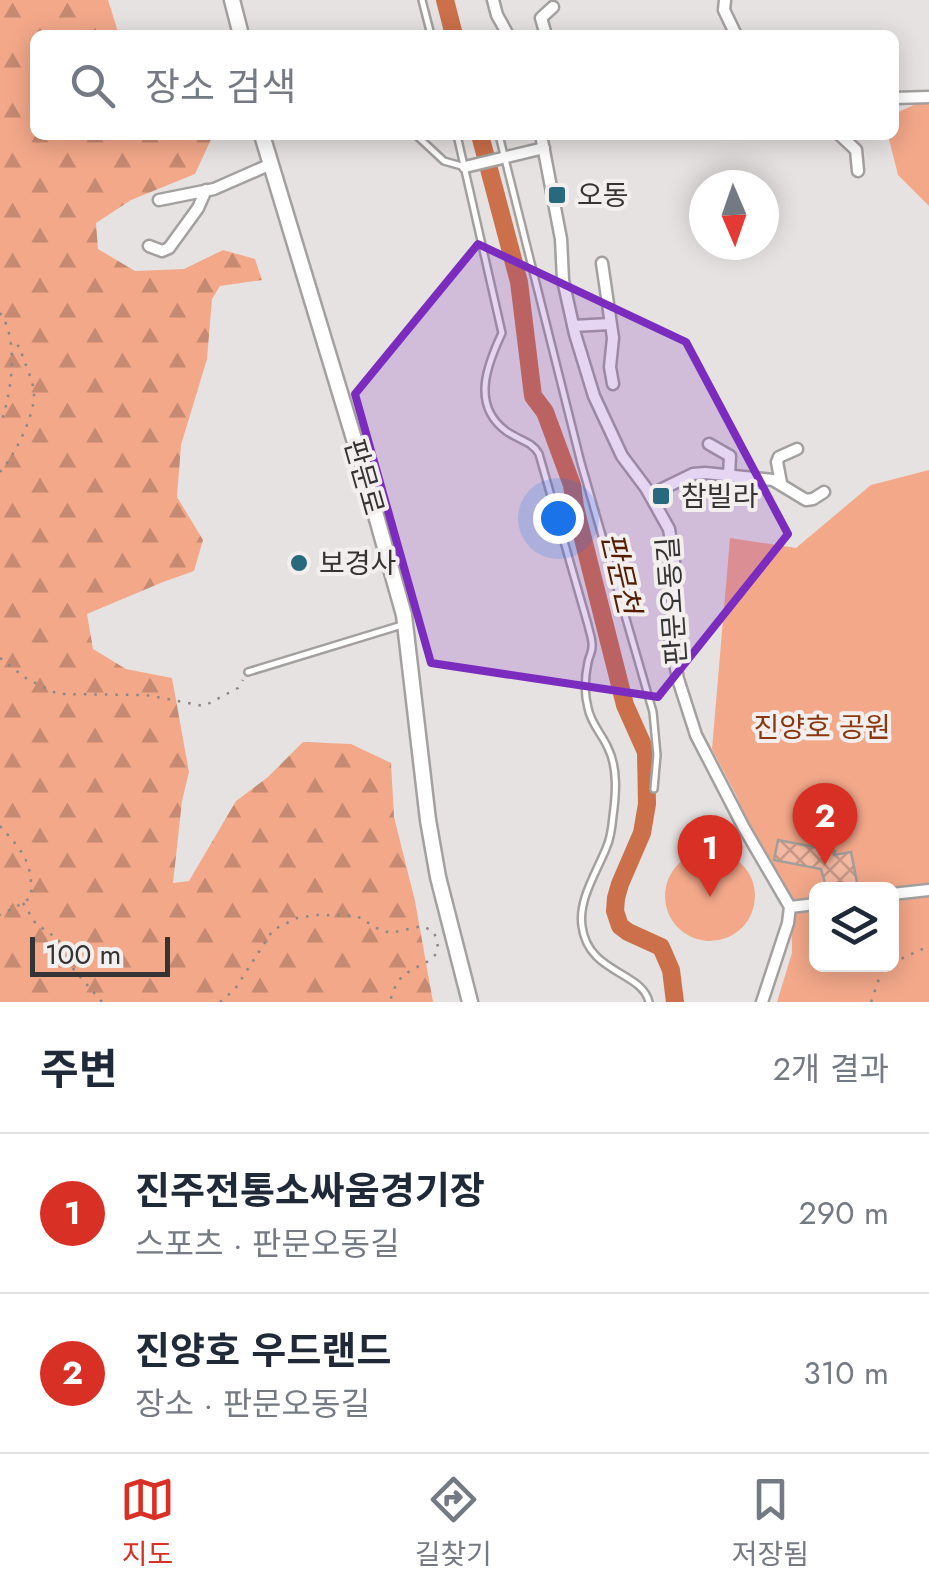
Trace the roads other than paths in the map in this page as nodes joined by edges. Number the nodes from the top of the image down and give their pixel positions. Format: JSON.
{"nodes":[{"id":1,"x":232,"y":0,"type":"edge"},
{"id":2,"x":422,"y":0,"type":"edge"},
{"id":3,"x":492,"y":0,"type":"edge"},
{"id":4,"x":725,"y":0,"type":"edge"},
{"id":5,"x":553,"y":6,"type":"dead end"},
{"id":6,"x":240,"y":30,"type":"edge"},
{"id":7,"x":430,"y":30,"type":"edge"},
{"id":8,"x":505,"y":30,"type":"edge"},
{"id":9,"x":545,"y":30,"type":"edge"},
{"id":10,"x":734,"y":30,"type":"edge"},
{"id":11,"x":929,"y":97,"type":"edge"},
{"id":12,"x":899,"y":98,"type":"edge"},
{"id":13,"x":263,"y":140,"type":"edge"},
{"id":14,"x":421,"y":140,"type":"edge"},
{"id":15,"x":458,"y":140,"type":"edge"},
{"id":16,"x":500,"y":140,"type":"edge"},
{"id":17,"x":542,"y":140,"type":"edge"},
{"id":18,"x":845,"y":140,"type":"edge"},
{"id":19,"x":544,"y":148,"type":"junction"},
{"id":20,"x":504,"y":157,"type":"junction"},
{"id":21,"x":270,"y":164,"type":"junction"},
{"id":22,"x":465,"y":167,"type":"junction"},
{"id":23,"x":858,"y":171,"type":"dead end"},
{"id":24,"x":206,"y":190,"type":"junction"},
{"id":25,"x":159,"y":200,"type":"dead end"},
{"id":26,"x":149,"y":246,"type":"dead end"},
{"id":27,"x":602,"y":263,"type":"dead end"},
{"id":28,"x":610,"y":324,"type":"junction"},
{"id":29,"x":573,"y":326,"type":"junction"},
{"id":30,"x":614,"y":384,"type":"dead end"},
{"id":31,"x":709,"y":444,"type":"dead end"},
{"id":32,"x":797,"y":449,"type":"dead end"},
{"id":33,"x":729,"y":476,"type":"junction"},
{"id":34,"x":780,"y":484,"type":"junction"},
{"id":35,"x":824,"y":492,"type":"dead end"},
{"id":36,"x":650,"y":496,"type":"junction"},
{"id":37,"x":404,"y":624,"type":"junction"},
{"id":38,"x":248,"y":672,"type":"road end"},
{"id":39,"x":654,"y":788,"type":"dead end"},
{"id":40,"x":929,"y":890,"type":"edge"},
{"id":41,"x":899,"y":893,"type":"edge"},
{"id":42,"x":809,"y":905,"type":"edge"},
{"id":43,"x":790,"y":907,"type":"junction"},
{"id":44,"x":470,"y":1002,"type":"edge"},
{"id":45,"x":649,"y":1002,"type":"edge"},
{"id":46,"x":762,"y":1002,"type":"edge"}],
"edges":[{"from":1,"to":6,"type":"street"},
{"from":2,"to":7,"type":"lane"},
{"from":3,"to":8,"type":"street"},
{"from":4,"to":10,"type":"street"},
{"from":5,"to":9,"type":"street"},
{"from":11,"to":12,"type":"street"},
{"from":13,"to":21,"type":"street","name":"판문로"},
{"from":14,"to":22,"type":"lane"},
{"from":15,"to":22,"type":"lane"},
{"from":16,"to":20,"type":"lane"},
{"from":17,"to":19,"type":"street","name":"판문오동길"},
{"from":18,"to":23,"type":"street"},
{"from":19,"to":20,"type":"street"},
{"from":19,"to":29,"type":"street","name":"판문오동길"},
{"from":20,"to":22,"type":"street"},
{"from":20,"to":39,"type":"lane"},
{"from":21,"to":24,"type":"street"},
{"from":21,"to":37,"type":"street","name":"판문로"},
{"from":22,"to":45,"type":"lane"},
{"from":24,"to":25,"type":"street"},
{"from":24,"to":26,"type":"street"},
{"from":27,"to":28,"type":"street"},
{"from":28,"to":29,"type":"street"},
{"from":28,"to":30,"type":"street"},
{"from":29,"to":36,"type":"street","name":"판문오동길"},
{"from":31,"to":33,"type":"street"},
{"from":32,"to":34,"type":"street"},
{"from":33,"to":34,"type":"street"},
{"from":33,"to":36,"type":"street"},
{"from":34,"to":35,"type":"street"},
{"from":36,"to":43,"type":"street","name":"판문오동길"},
{"from":37,"to":38,"type":"lane"},
{"from":37,"to":44,"type":"street","name":"판문로"},
{"from":40,"to":41,"type":"street"},
{"from":42,"to":43,"type":"street"},
{"from":43,"to":46,"type":"street"}]}
